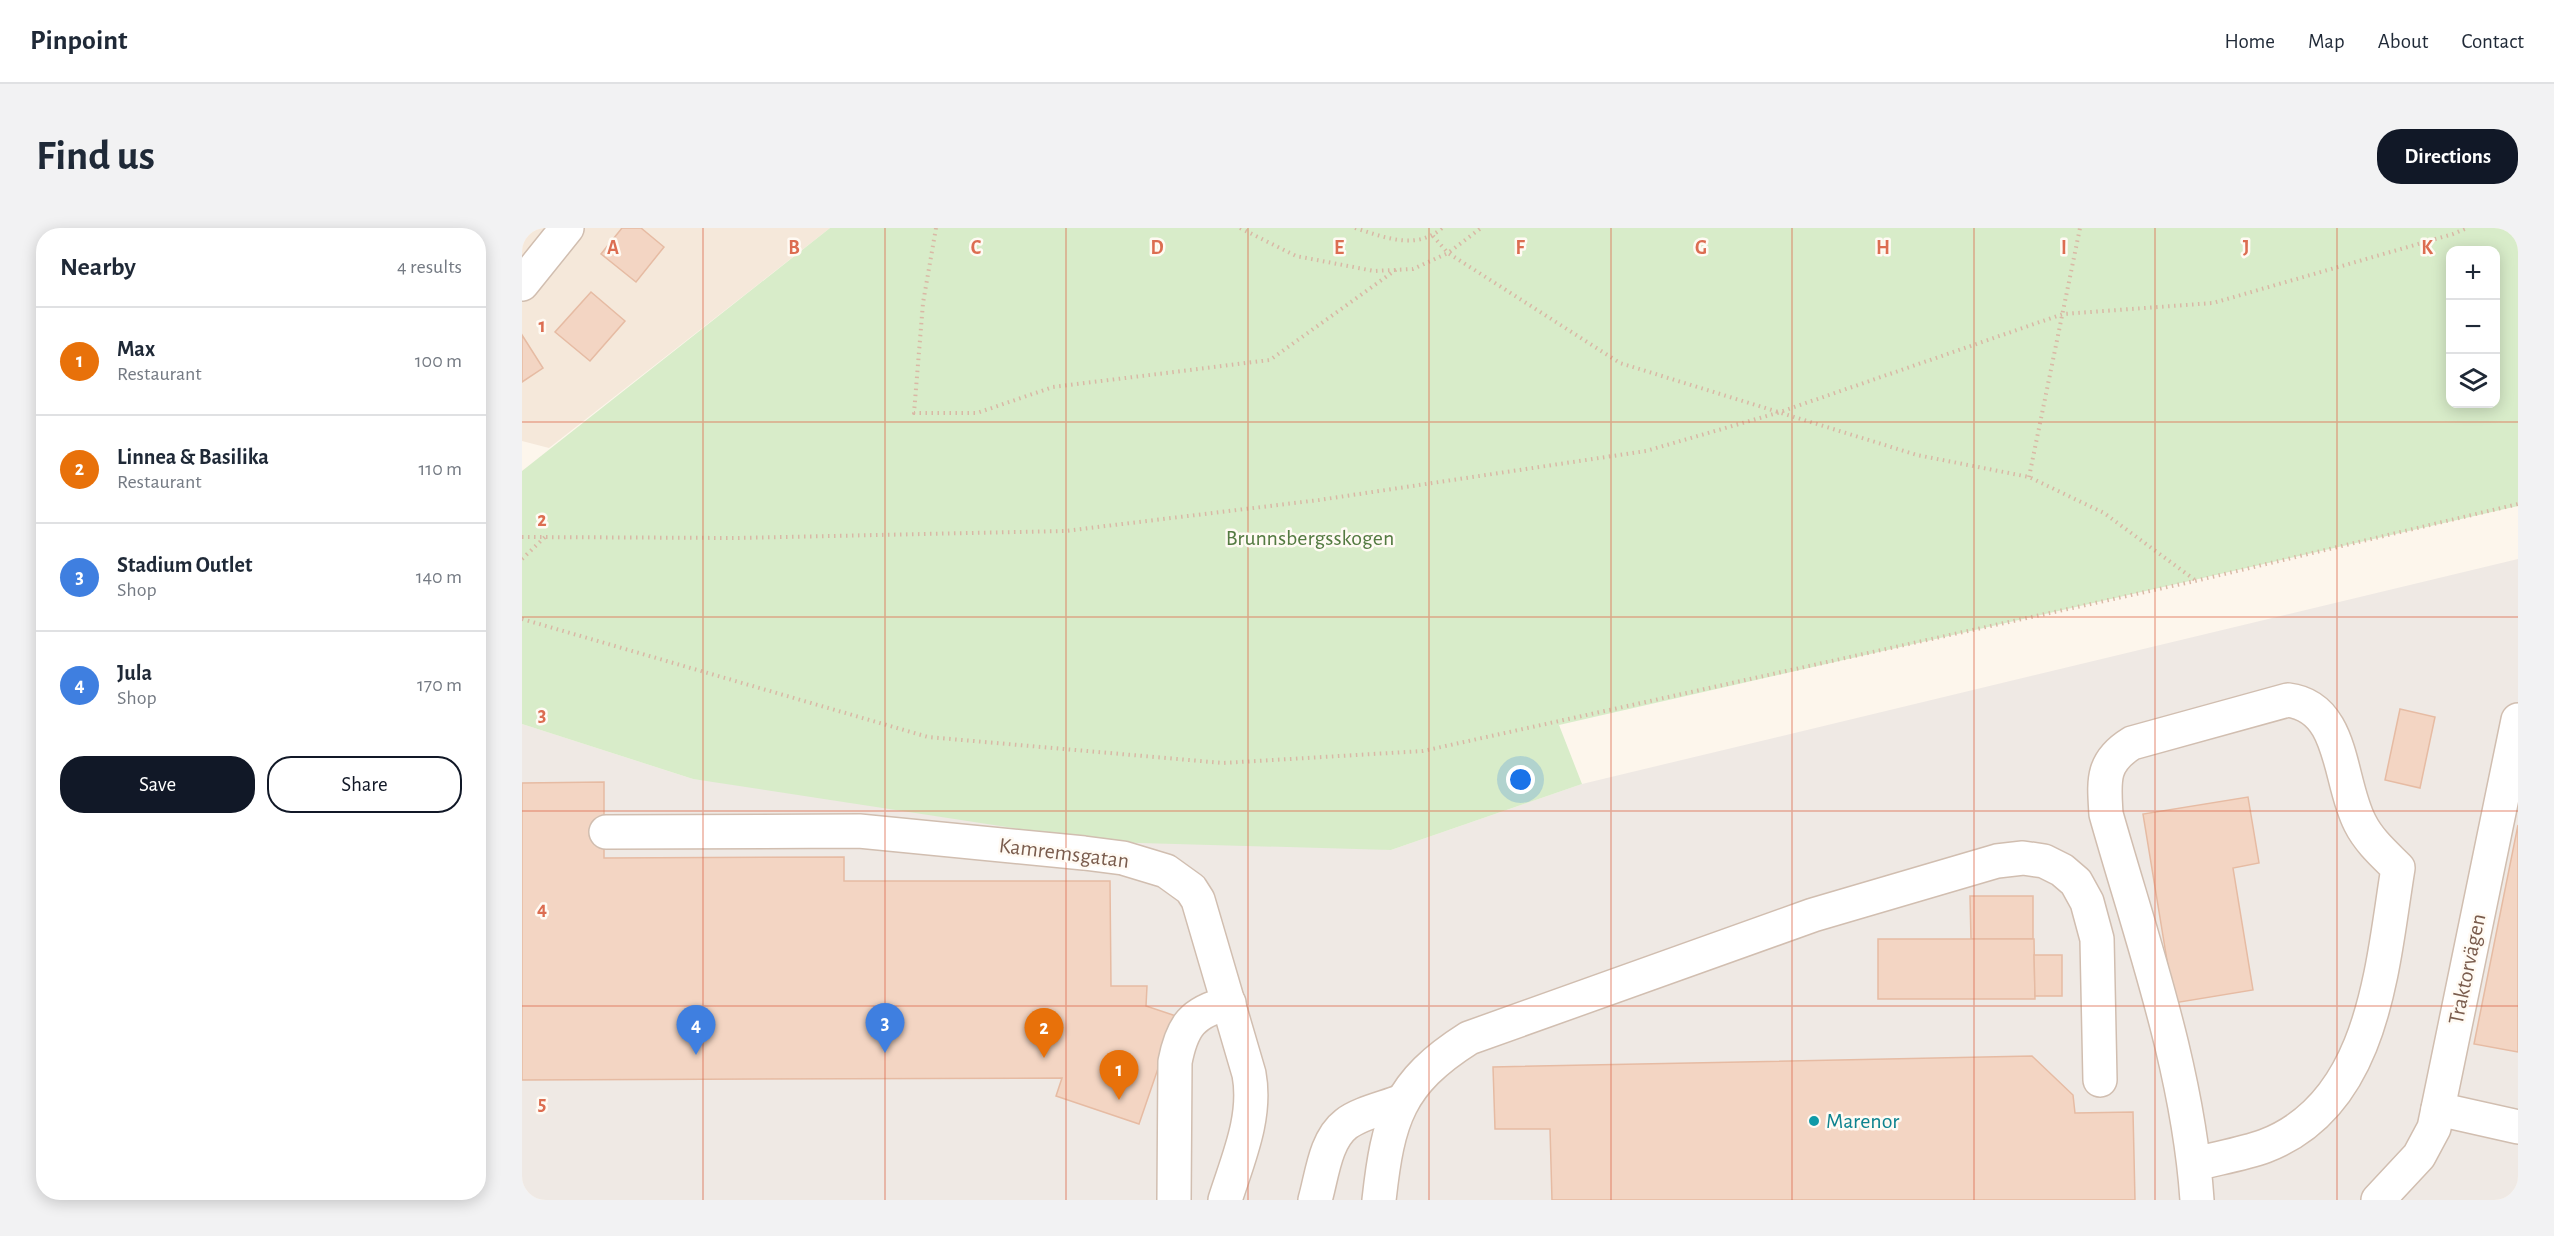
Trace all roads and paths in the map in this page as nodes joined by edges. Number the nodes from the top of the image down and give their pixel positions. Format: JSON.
{"nodes":[{"id":1,"x":567,"y":228,"type":"edge"},
{"id":2,"x":936,"y":228,"type":"edge"},
{"id":3,"x":1240,"y":228,"type":"edge"},
{"id":4,"x":1355,"y":228,"type":"edge"},
{"id":5,"x":1442,"y":228,"type":"edge"},
{"id":6,"x":1481,"y":228,"type":"edge"},
{"id":7,"x":2080,"y":228,"type":"edge"},
{"id":8,"x":2467,"y":228,"type":"edge"},
{"id":9,"x":1433,"y":236,"type":"junction"},
{"id":10,"x":1448,"y":253,"type":"junction"},
{"id":11,"x":1397,"y":269,"type":"junction"},
{"id":12,"x":522,"y":284,"type":"edge"},
{"id":13,"x":2063,"y":314,"type":"junction"},
{"id":14,"x":1777,"y":413,"type":"junction"},
{"id":15,"x":2029,"y":477,"type":"junction"},
{"id":16,"x":2518,"y":504,"type":"edge"},
{"id":17,"x":522,"y":537,"type":"edge"},
{"id":18,"x":545,"y":537,"type":"junction"},
{"id":19,"x":522,"y":559,"type":"edge"},
{"id":20,"x":2195,"y":581,"type":"junction"},
{"id":21,"x":522,"y":619,"type":"edge"},
{"id":22,"x":2518,"y":720,"type":"edge"},
{"id":23,"x":606,"y":832,"type":"dead end"},
{"id":24,"x":1228,"y":1003,"type":"junction"},
{"id":25,"x":2100,"y":1080,"type":"dead end"},
{"id":26,"x":1402,"y":1101,"type":"junction"},
{"id":27,"x":2438,"y":1109,"type":"junction"},
{"id":28,"x":2518,"y":1127,"type":"edge"},
{"id":29,"x":2195,"y":1164,"type":"junction"},
{"id":30,"x":1173,"y":1200,"type":"edge"},
{"id":31,"x":1226,"y":1200,"type":"edge"},
{"id":32,"x":1315,"y":1200,"type":"edge"},
{"id":33,"x":1379,"y":1200,"type":"edge"},
{"id":34,"x":2197,"y":1200,"type":"edge"},
{"id":35,"x":2378,"y":1200,"type":"edge"}],
"edges":[{"from":1,"to":12,"type":"street"},
{"from":2,"to":11,"type":"path"},
{"from":3,"to":11,"type":"path"},
{"from":4,"to":9,"type":"path"},
{"from":5,"to":9,"type":"path"},
{"from":6,"to":10,"type":"path"},
{"from":7,"to":13,"type":"path"},
{"from":8,"to":13,"type":"path"},
{"from":9,"to":10,"type":"path"},
{"from":10,"to":11,"type":"path"},
{"from":10,"to":14,"type":"path"},
{"from":13,"to":14,"type":"path"},
{"from":13,"to":15,"type":"path"},
{"from":14,"to":15,"type":"path"},
{"from":14,"to":18,"type":"path"},
{"from":15,"to":20,"type":"path"},
{"from":16,"to":20,"type":"path"},
{"from":17,"to":18,"type":"path"},
{"from":18,"to":19,"type":"path"},
{"from":20,"to":21,"type":"path"},
{"from":22,"to":27,"type":"street","name":"Traktorvägen"},
{"from":23,"to":24,"type":"street","name":"Kamremsgatan"},
{"from":24,"to":30,"type":"street"},
{"from":24,"to":31,"type":"street","name":"Kamremsgatan"},
{"from":25,"to":26,"type":"street"},
{"from":26,"to":32,"type":"street"},
{"from":26,"to":33,"type":"street"},
{"from":27,"to":28,"type":"street"},
{"from":27,"to":35,"type":"street","name":"Traktorvägen"},
{"from":29,"to":29,"type":"street"},
{"from":29,"to":34,"type":"street"}]}
